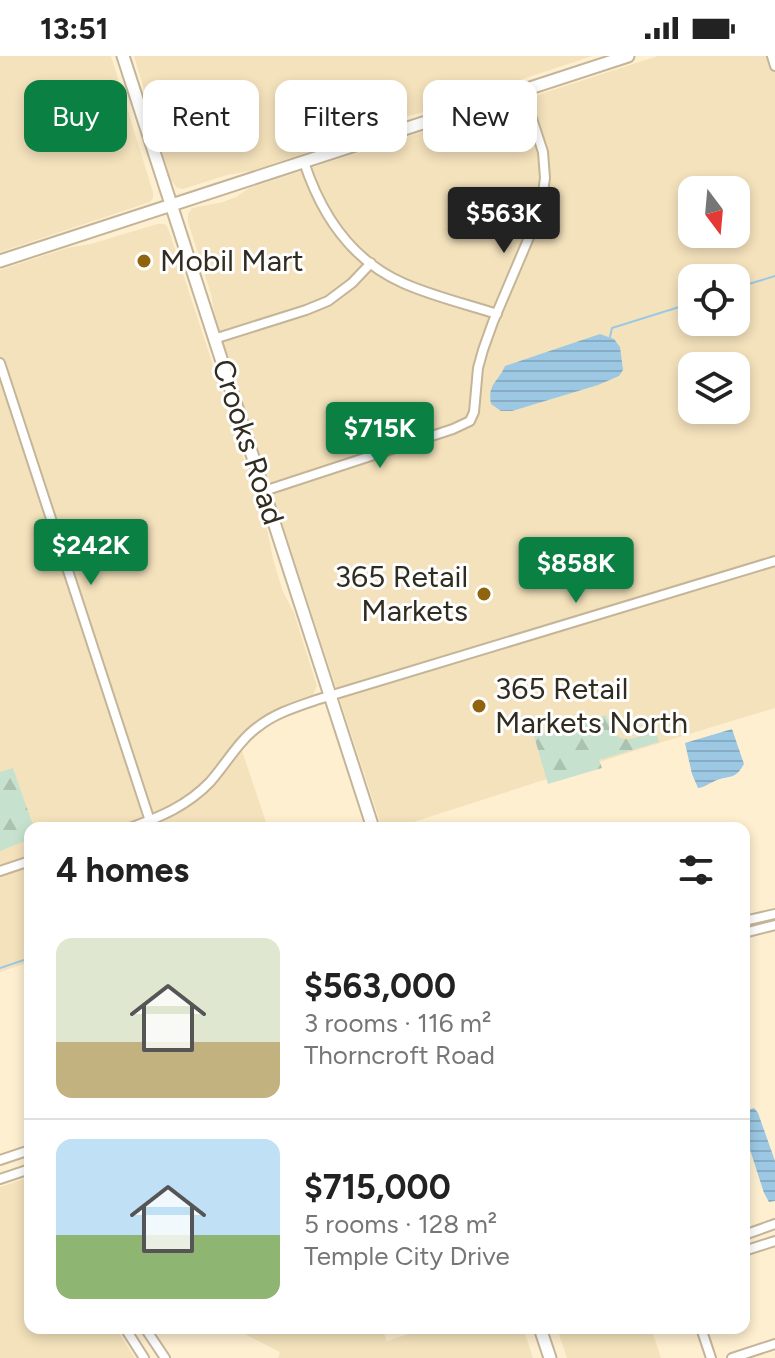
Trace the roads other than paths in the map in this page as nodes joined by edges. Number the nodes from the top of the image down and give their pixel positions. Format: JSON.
{"nodes":[{"id":1,"x":123,"y":56,"type":"edge"},
{"id":2,"x":628,"y":56,"type":"edge"},
{"id":3,"x":772,"y":56,"type":"edge"},
{"id":4,"x":775,"y":66,"type":"edge"},
{"id":5,"x":537,"y":86,"type":"edge"},
{"id":6,"x":423,"y":123,"type":"edge"},
{"id":7,"x":537,"y":131,"type":"edge"},
{"id":8,"x":304,"y":162,"type":"junction"},
{"id":9,"x":172,"y":205,"type":"junction"},
{"id":10,"x":0,"y":261,"type":"edge"},
{"id":11,"x":371,"y":263,"type":"junction"},
{"id":12,"x":497,"y":314,"type":"junction"},
{"id":13,"x":214,"y":339,"type":"junction"},
{"id":14,"x":0,"y":363,"type":"edge"},
{"id":15,"x":264,"y":491,"type":"junction"},
{"id":16,"x":775,"y":561,"type":"edge"},
{"id":17,"x":330,"y":696,"type":"junction"},
{"id":18,"x":150,"y":821,"type":"junction"},
{"id":19,"x":147,"y":822,"type":"edge"},
{"id":20,"x":371,"y":822,"type":"edge"},
{"id":21,"x":24,"y":863,"type":"edge"},
{"id":22,"x":0,"y":871,"type":"edge"},
{"id":23,"x":775,"y":914,"type":"edge"},
{"id":24,"x":750,"y":920,"type":"edge"},
{"id":25,"x":775,"y":925,"type":"edge"},
{"id":26,"x":750,"y":931,"type":"edge"},
{"id":27,"x":24,"y":1152,"type":"edge"},
{"id":28,"x":0,"y":1160,"type":"edge"},
{"id":29,"x":24,"y":1171,"type":"edge"},
{"id":30,"x":0,"y":1179,"type":"edge"},
{"id":31,"x":775,"y":1224,"type":"edge"},
{"id":32,"x":750,"y":1233,"type":"edge"},
{"id":33,"x":775,"y":1241,"type":"edge"},
{"id":34,"x":750,"y":1249,"type":"edge"},
{"id":35,"x":129,"y":1334,"type":"edge"},
{"id":36,"x":149,"y":1334,"type":"edge"},
{"id":37,"x":542,"y":1334,"type":"edge"},
{"id":38,"x":703,"y":1334,"type":"edge"},
{"id":39,"x":775,"y":1344,"type":"edge"},
{"id":40,"x":144,"y":1358,"type":"edge"},
{"id":41,"x":165,"y":1358,"type":"edge"},
{"id":42,"x":550,"y":1358,"type":"edge"},
{"id":43,"x":711,"y":1358,"type":"edge"},
{"id":44,"x":732,"y":1358,"type":"edge"}],
"edges":[{"from":1,"to":9,"type":"main road","name":"Crooks Road"},
{"from":2,"to":5,"type":"main road"},
{"from":3,"to":4,"type":"street"},
{"from":6,"to":8,"type":"main road"},
{"from":7,"to":12,"type":"street"},
{"from":8,"to":9,"type":"main road"},
{"from":8,"to":11,"type":"street"},
{"from":9,"to":10,"type":"main road"},
{"from":9,"to":13,"type":"main road","name":"Crooks Road"},
{"from":11,"to":12,"type":"street"},
{"from":11,"to":13,"type":"street"},
{"from":12,"to":15,"type":"street"},
{"from":13,"to":15,"type":"main road","name":"Crooks Road"},
{"from":14,"to":18,"type":"street"},
{"from":15,"to":17,"type":"main road","name":"Crooks Road"},
{"from":16,"to":17,"type":"street"},
{"from":17,"to":18,"type":"street"},
{"from":17,"to":20,"type":"main road","name":"Crooks Road"},
{"from":18,"to":19,"type":"street"},
{"from":21,"to":22,"type":"street"},
{"from":23,"to":24,"type":"street"},
{"from":25,"to":26,"type":"street"},
{"from":27,"to":28,"type":"street"},
{"from":29,"to":30,"type":"street"},
{"from":31,"to":32,"type":"street"},
{"from":33,"to":34,"type":"street"},
{"from":35,"to":40,"type":"street"},
{"from":36,"to":41,"type":"street"},
{"from":37,"to":42,"type":"main road"},
{"from":38,"to":43,"type":"street"},
{"from":39,"to":44,"type":"street"}]}
